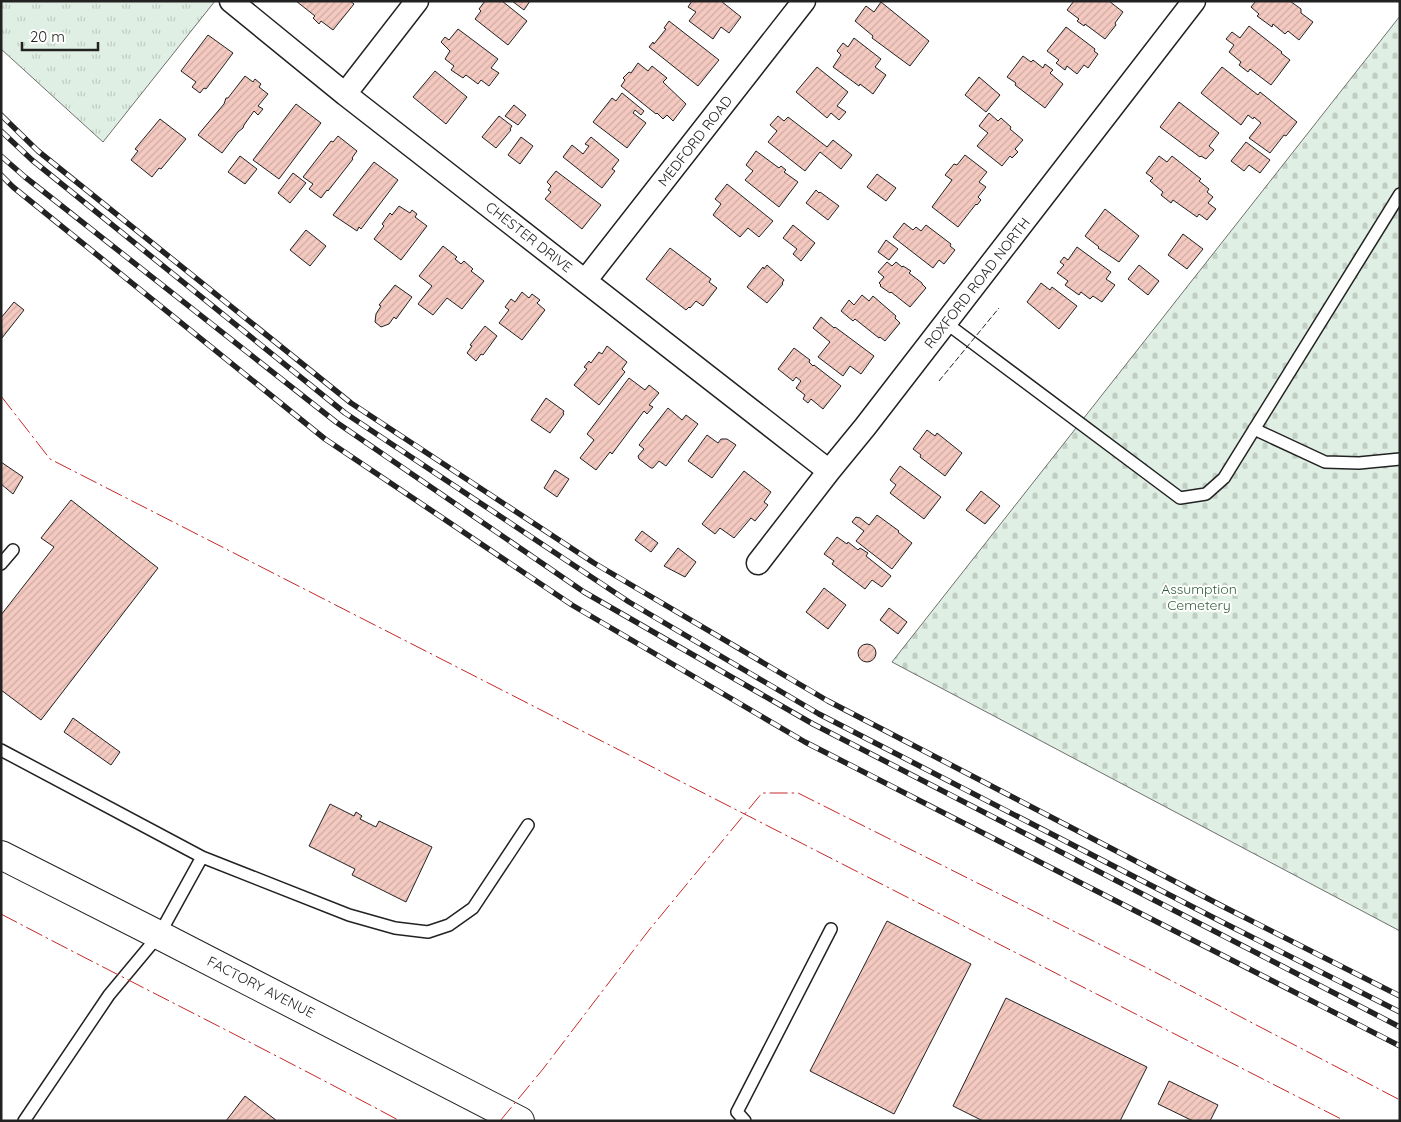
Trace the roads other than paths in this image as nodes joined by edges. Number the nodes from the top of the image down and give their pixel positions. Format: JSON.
{"nodes":[{"id":1,"x":231,"y":1,"type":"edge"},
{"id":2,"x":417,"y":1,"type":"edge"},
{"id":3,"x":804,"y":1,"type":"edge"},
{"id":4,"x":1194,"y":1,"type":"edge"},
{"id":5,"x":345,"y":94,"type":"junction"},
{"id":6,"x":1400,"y":194,"type":"edge"},
{"id":7,"x":585,"y":281,"type":"junction"},
{"id":8,"x":946,"y":322,"type":"junction"},
{"id":9,"x":1254,"y":429,"type":"junction"},
{"id":10,"x":1400,"y":459,"type":"edge"},
{"id":11,"x":829,"y":471,"type":"junction"},
{"id":12,"x":13,"y":550,"type":"dead end"},
{"id":13,"x":758,"y":563,"type":"dead end"},
{"id":14,"x":1,"y":564,"type":"edge"},
{"id":15,"x":1,"y":750,"type":"edge"},
{"id":16,"x":528,"y":825,"type":"dead end"},
{"id":17,"x":1,"y":856,"type":"edge"},
{"id":18,"x":202,"y":857,"type":"junction"},
{"id":19,"x":831,"y":929,"type":"dead end"},
{"id":20,"x":159,"y":935,"type":"junction"},
{"id":21,"x":24,"y":1121,"type":"edge"},
{"id":22,"x":520,"y":1121,"type":"edge"},
{"id":23,"x":745,"y":1121,"type":"edge"}],
"edges":[{"from":1,"to":5,"type":"street","name":"CHESTER DRIVE"},
{"from":2,"to":5,"type":"street"},
{"from":3,"to":7,"type":"street","name":"MEDFORD ROAD"},
{"from":4,"to":8,"type":"street","name":"ROXFORD ROAD NORTH"},
{"from":5,"to":7,"type":"street","name":"CHESTER DRIVE"},
{"from":6,"to":9,"type":"lane"},
{"from":7,"to":11,"type":"street","name":"CHESTER DRIVE"},
{"from":8,"to":9,"type":"lane"},
{"from":8,"to":11,"type":"street","name":"ROXFORD ROAD NORTH"},
{"from":9,"to":10,"type":"lane"},
{"from":11,"to":13,"type":"street","name":"ROXFORD ROAD NORTH"},
{"from":12,"to":14,"type":"lane"},
{"from":15,"to":18,"type":"lane"},
{"from":16,"to":18,"type":"lane"},
{"from":17,"to":20,"type":"street","name":"FACTORY AVENUE"},
{"from":18,"to":20,"type":"lane"},
{"from":19,"to":23,"type":"lane"},
{"from":20,"to":21,"type":"lane"},
{"from":20,"to":22,"type":"street","name":"FACTORY AVENUE"}]}
